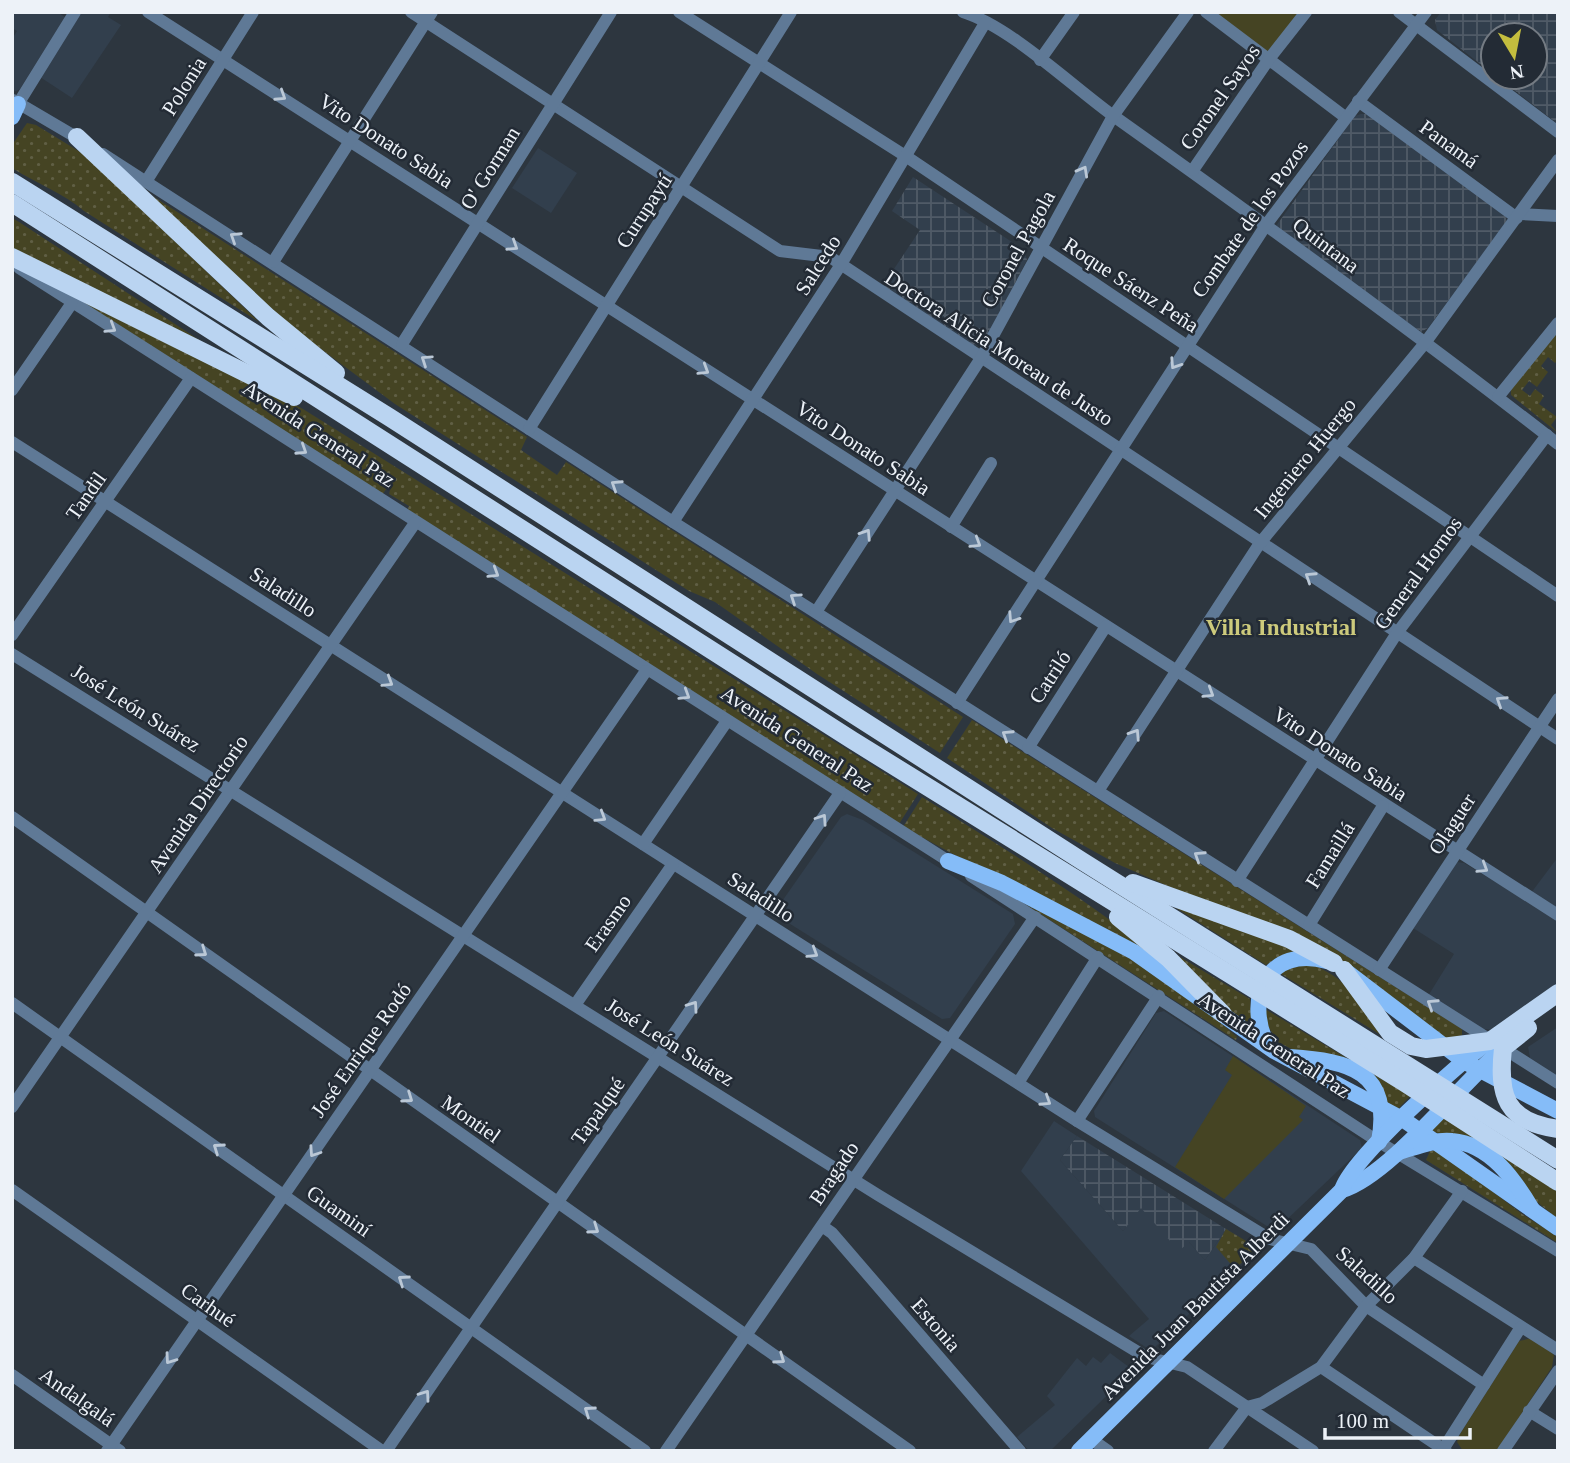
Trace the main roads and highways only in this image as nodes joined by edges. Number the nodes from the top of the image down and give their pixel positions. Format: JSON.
{"nodes":[{"id":1,"x":77,"y":138,"type":"road end"},
{"id":2,"x":12,"y":182,"type":"edge"},
{"id":3,"x":12,"y":203,"type":"edge"},
{"id":4,"x":12,"y":257,"type":"edge"},
{"id":5,"x":389,"y":417,"type":"junction"},
{"id":6,"x":385,"y":443,"type":"junction"},
{"id":7,"x":948,"y":861,"type":"road end"},
{"id":8,"x":1082,"y":861,"type":"junction"},
{"id":9,"x":1073,"y":878,"type":"junction"},
{"id":10,"x":1339,"y":966,"type":"junction"},
{"id":11,"x":1558,"y":993,"type":"edge"},
{"id":12,"x":1558,"y":1007,"type":"edge"},
{"id":13,"x":1223,"y":1014,"type":"junction"},
{"id":14,"x":1496,"y":1044,"type":"junction"},
{"id":15,"x":1268,"y":1047,"type":"junction"},
{"id":16,"x":1284,"y":1056,"type":"junction"},
{"id":17,"x":1410,"y":1076,"type":"junction"},
{"id":18,"x":1558,"y":1111,"type":"edge"},
{"id":19,"x":1558,"y":1129,"type":"edge"},
{"id":20,"x":1379,"y":1142,"type":"junction"},
{"id":21,"x":1397,"y":1152,"type":"junction"},
{"id":22,"x":1558,"y":1160,"type":"edge"},
{"id":23,"x":1558,"y":1182,"type":"edge"},
{"id":24,"x":1342,"y":1190,"type":"junction"},
{"id":25,"x":1536,"y":1216,"type":"junction"},
{"id":26,"x":1556,"y":1227,"type":"edge"},
{"id":27,"x":1079,"y":1451,"type":"edge"}],
"edges":[{"from":1,"to":5,"type":"highway"},
{"from":2,"to":5,"type":"highway","name":"Avenida General Paz"},
{"from":3,"to":6,"type":"highway","name":"Avenida General Paz"},
{"from":4,"to":6,"type":"highway"},
{"from":5,"to":8,"type":"highway","name":"Avenida General Paz"},
{"from":6,"to":9,"type":"highway","name":"Avenida General Paz"},
{"from":7,"to":13,"type":"main road"},
{"from":8,"to":10,"type":"highway"},
{"from":8,"to":17,"type":"highway","name":"Avenida General Paz"},
{"from":9,"to":13,"type":"highway"},
{"from":9,"to":17,"type":"highway","name":"Avenida General Paz"},
{"from":10,"to":14,"type":"highway"},
{"from":10,"to":15,"type":"main road"},
{"from":10,"to":18,"type":"main road"},
{"from":11,"to":14,"type":"highway"},
{"from":12,"to":14,"type":"highway"},
{"from":13,"to":15,"type":"main road"},
{"from":14,"to":19,"type":"highway"},
{"from":14,"to":20,"type":"main road","name":"Avenida Juan Bautista Alberdi"},
{"from":14,"to":21,"type":"main road","name":"Avenida Juan Bautista Alberdi"},
{"from":15,"to":16,"type":"main road"},
{"from":16,"to":20,"type":"main road"},
{"from":16,"to":25,"type":"main road"},
{"from":17,"to":22,"type":"highway","name":"Avenida General Paz"},
{"from":17,"to":23,"type":"highway","name":"Avenida General Paz"},
{"from":20,"to":24,"type":"main road","name":"Avenida Juan Bautista Alberdi"},
{"from":21,"to":24,"type":"main road","name":"Avenida Juan Bautista Alberdi"},
{"from":21,"to":25,"type":"main road"},
{"from":24,"to":27,"type":"main road","name":"Avenida Juan Bautista Alberdi"},
{"from":25,"to":26,"type":"main road"}]}
